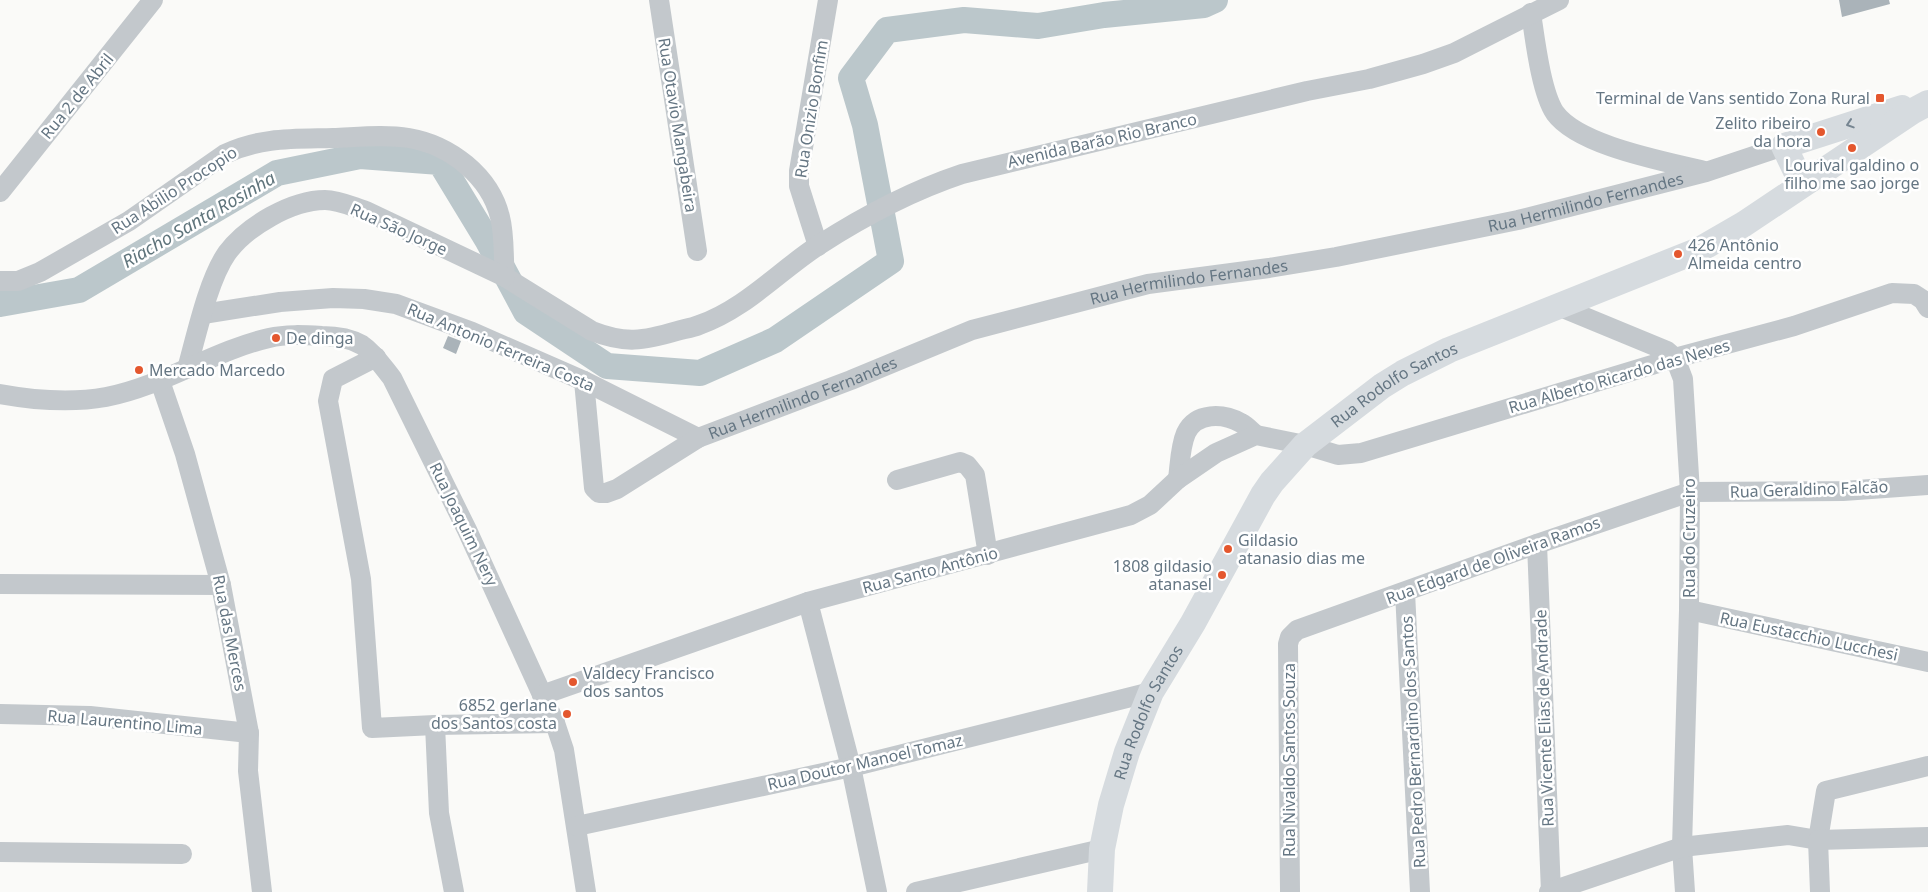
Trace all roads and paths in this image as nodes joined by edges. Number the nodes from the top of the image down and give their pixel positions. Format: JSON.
{"nodes":[{"id":1,"x":153,"y":0,"type":"edge"},
{"id":2,"x":659,"y":0,"type":"edge"},
{"id":3,"x":828,"y":0,"type":"edge"},
{"id":4,"x":1559,"y":0,"type":"edge"},
{"id":5,"x":1530,"y":13,"type":"junction"},
{"id":6,"x":1921,"y":107,"type":"edge"},
{"id":7,"x":1784,"y":146,"type":"junction"},
{"id":8,"x":1706,"y":172,"type":"junction"},
{"id":9,"x":1802,"y":184,"type":"junction"},
{"id":10,"x":0,"y":192,"type":"edge"},
{"id":11,"x":818,"y":246,"type":"junction"},
{"id":12,"x":697,"y":251,"type":"dead end"},
{"id":13,"x":505,"y":278,"type":"junction"},
{"id":14,"x":0,"y":281,"type":"edge"},
{"id":15,"x":1558,"y":306,"type":"junction"},
{"id":16,"x":1928,"y":308,"type":"edge"},
{"id":17,"x":203,"y":314,"type":"junction"},
{"id":18,"x":376,"y":357,"type":"junction"},
{"id":19,"x":1675,"y":358,"type":"junction"},
{"id":20,"x":187,"y":369,"type":"junction"},
{"id":21,"x":160,"y":380,"type":"junction"},
{"id":22,"x":584,"y":381,"type":"junction"},
{"id":23,"x":0,"y":394,"type":"edge"},
{"id":24,"x":1256,"y":435,"type":"junction"},
{"id":25,"x":698,"y":438,"type":"junction"},
{"id":26,"x":1305,"y":445,"type":"junction"},
{"id":27,"x":1178,"y":479,"type":"junction"},
{"id":28,"x":897,"y":480,"type":"dead end"},
{"id":29,"x":1928,"y":485,"type":"edge"},
{"id":30,"x":1690,"y":492,"type":"junction"},
{"id":31,"x":1537,"y":544,"type":"junction"},
{"id":32,"x":988,"y":555,"type":"junction"},
{"id":33,"x":0,"y":584,"type":"edge"},
{"id":34,"x":222,"y":585,"type":"junction"},
{"id":35,"x":1405,"y":592,"type":"junction"},
{"id":36,"x":808,"y":602,"type":"junction"},
{"id":37,"x":1689,"y":610,"type":"junction"},
{"id":38,"x":1297,"y":630,"type":"joint"},
{"id":39,"x":1928,"y":662,"type":"edge"},
{"id":40,"x":1151,"y":692,"type":"junction"},
{"id":41,"x":542,"y":695,"type":"junction"},
{"id":42,"x":0,"y":714,"type":"edge"},
{"id":43,"x":555,"y":722,"type":"junction"},
{"id":44,"x":436,"y":725,"type":"junction"},
{"id":45,"x":250,"y":733,"type":"junction"},
{"id":46,"x":1928,"y":766,"type":"edge"},
{"id":47,"x":851,"y":767,"type":"junction"},
{"id":48,"x":577,"y":826,"type":"junction"},
{"id":49,"x":1928,"y":837,"type":"edge"},
{"id":50,"x":1818,"y":840,"type":"junction"},
{"id":51,"x":1682,"y":847,"type":"junction"},
{"id":52,"x":1102,"y":849,"type":"junction"},
{"id":53,"x":0,"y":852,"type":"edge"},
{"id":54,"x":182,"y":854,"type":"dead end"},
{"id":55,"x":262,"y":892,"type":"edge"},
{"id":56,"x":454,"y":892,"type":"edge"},
{"id":57,"x":586,"y":892,"type":"edge"},
{"id":58,"x":877,"y":892,"type":"edge"},
{"id":59,"x":916,"y":892,"type":"edge"},
{"id":60,"x":1100,"y":892,"type":"edge"},
{"id":61,"x":1290,"y":892,"type":"edge"},
{"id":62,"x":1420,"y":892,"type":"edge"},
{"id":63,"x":1550,"y":892,"type":"edge"},
{"id":64,"x":1685,"y":892,"type":"edge"},
{"id":65,"x":1820,"y":892,"type":"edge"}],
"edges":[{"from":1,"to":10,"type":"street","name":"Rua 2 de Abril"},
{"from":2,"to":12,"type":"street","name":"Rua Otavio Mangabeira"},
{"from":3,"to":11,"type":"street","name":"Rua Onizio Bonfim"},
{"from":4,"to":5,"type":"street","name":"Avenida Barão Rio Branco"},
{"from":5,"to":8,"type":"street"},
{"from":5,"to":11,"type":"street","name":"Avenida Barão Rio Branco"},
{"from":6,"to":7,"type":"main road","name":"Rua Hermilindo Fernandes","one_way":true},
{"from":6,"to":9,"type":"main road","name":"Rua Rodolfo Santos"},
{"from":7,"to":8,"type":"street","name":"Rua Hermilindo Fernandes"},
{"from":7,"to":9,"type":"main road"},
{"from":8,"to":25,"type":"street","name":"Rua Hermilindo Fernandes"},
{"from":9,"to":15,"type":"main road","name":"Rua Rodolfo Santos"},
{"from":11,"to":13,"type":"street","name":"Avenida Barão Rio Branco"},
{"from":13,"to":14,"type":"street","name":"Rua Abilio Procopio"},
{"from":13,"to":17,"type":"street","name":"Rua São Jorge"},
{"from":15,"to":19,"type":"street"},
{"from":15,"to":26,"type":"main road","name":"Rua Rodolfo Santos"},
{"from":16,"to":19,"type":"street","name":"Rua Alberto Ricardo das Neves"},
{"from":17,"to":20,"type":"street","name":"Rua São Jorge"},
{"from":17,"to":22,"type":"street","name":"Rua Antonio Ferreira Costa"},
{"from":18,"to":20,"type":"street","name":"Rua Joaquim Nery"},
{"from":18,"to":41,"type":"street","name":"Rua Joaquim Nery"},
{"from":18,"to":44,"type":"street"},
{"from":19,"to":26,"type":"street","name":"Rua Alberto Ricardo das Neves"},
{"from":19,"to":30,"type":"street","name":"Rua do Cruzeiro"},
{"from":20,"to":21,"type":"street","name":"Rua Joaquim Nery"},
{"from":21,"to":23,"type":"street","name":"Rua Joaquim Nery"},
{"from":21,"to":34,"type":"street","name":"Rua das Merces"},
{"from":22,"to":25,"type":"street","name":"Rua Antonio Ferreira Costa"},
{"from":22,"to":25,"type":"street","name":"Rua Hermilindo Fernandes"},
{"from":24,"to":26,"type":"street"},
{"from":24,"to":27,"type":"street","name":"Rua Santo Antônio"},
{"from":24,"to":27,"type":"street"},
{"from":26,"to":40,"type":"main road","name":"Rua Rodolfo Santos"},
{"from":27,"to":32,"type":"street","name":"Rua Santo Antônio"},
{"from":28,"to":32,"type":"street"},
{"from":29,"to":30,"type":"street","name":"Rua Geraldino Falcão"},
{"from":30,"to":31,"type":"street","name":"Rua Edgard de Oliveira Ramos"},
{"from":30,"to":37,"type":"street","name":"Rua do Cruzeiro"},
{"from":31,"to":35,"type":"street","name":"Rua Edgard de Oliveira Ramos"},
{"from":31,"to":63,"type":"street","name":"Rua Vicente Elias de Andrade"},
{"from":32,"to":36,"type":"street","name":"Rua Santo Antônio"},
{"from":33,"to":34,"type":"street"},
{"from":34,"to":45,"type":"street","name":"Rua das Merces"},
{"from":35,"to":38,"type":"street","name":"Rua Edgard de Oliveira Ramos"},
{"from":35,"to":62,"type":"street","name":"Rua Pedro Bernardino dos Santos"},
{"from":36,"to":41,"type":"street","name":"Rua Santo Antônio"},
{"from":36,"to":47,"type":"street"},
{"from":37,"to":39,"type":"street","name":"Rua Eustacchio Lucchesi"},
{"from":37,"to":51,"type":"street","name":"Rua do Cruzeiro"},
{"from":38,"to":61,"type":"street","name":"Rua Nivaldo Santos Souza"},
{"from":40,"to":47,"type":"street","name":"Rua Doutor Manoel Tomaz"},
{"from":40,"to":52,"type":"main road","name":"Rua Rodolfo Santos"},
{"from":41,"to":43,"type":"street","name":"Rua Joaquim Nery"},
{"from":42,"to":45,"type":"street","name":"Rua Laurentino Lima"},
{"from":43,"to":44,"type":"street"},
{"from":43,"to":48,"type":"street","name":"Rua Joaquim Nery"},
{"from":44,"to":56,"type":"street"},
{"from":45,"to":55,"type":"street","name":"Rua das Merces"},
{"from":46,"to":50,"type":"street"},
{"from":47,"to":48,"type":"street","name":"Rua Doutor Manoel Tomaz"},
{"from":47,"to":58,"type":"street"},
{"from":48,"to":57,"type":"street","name":"Rua Joaquim Nery"},
{"from":49,"to":50,"type":"street"},
{"from":50,"to":51,"type":"street"},
{"from":50,"to":65,"type":"street"},
{"from":51,"to":63,"type":"street"},
{"from":51,"to":64,"type":"street","name":"Rua do Cruzeiro"},
{"from":52,"to":59,"type":"street"},
{"from":52,"to":60,"type":"main road","name":"Rua Rodolfo Santos"},
{"from":53,"to":54,"type":"street"}]}
